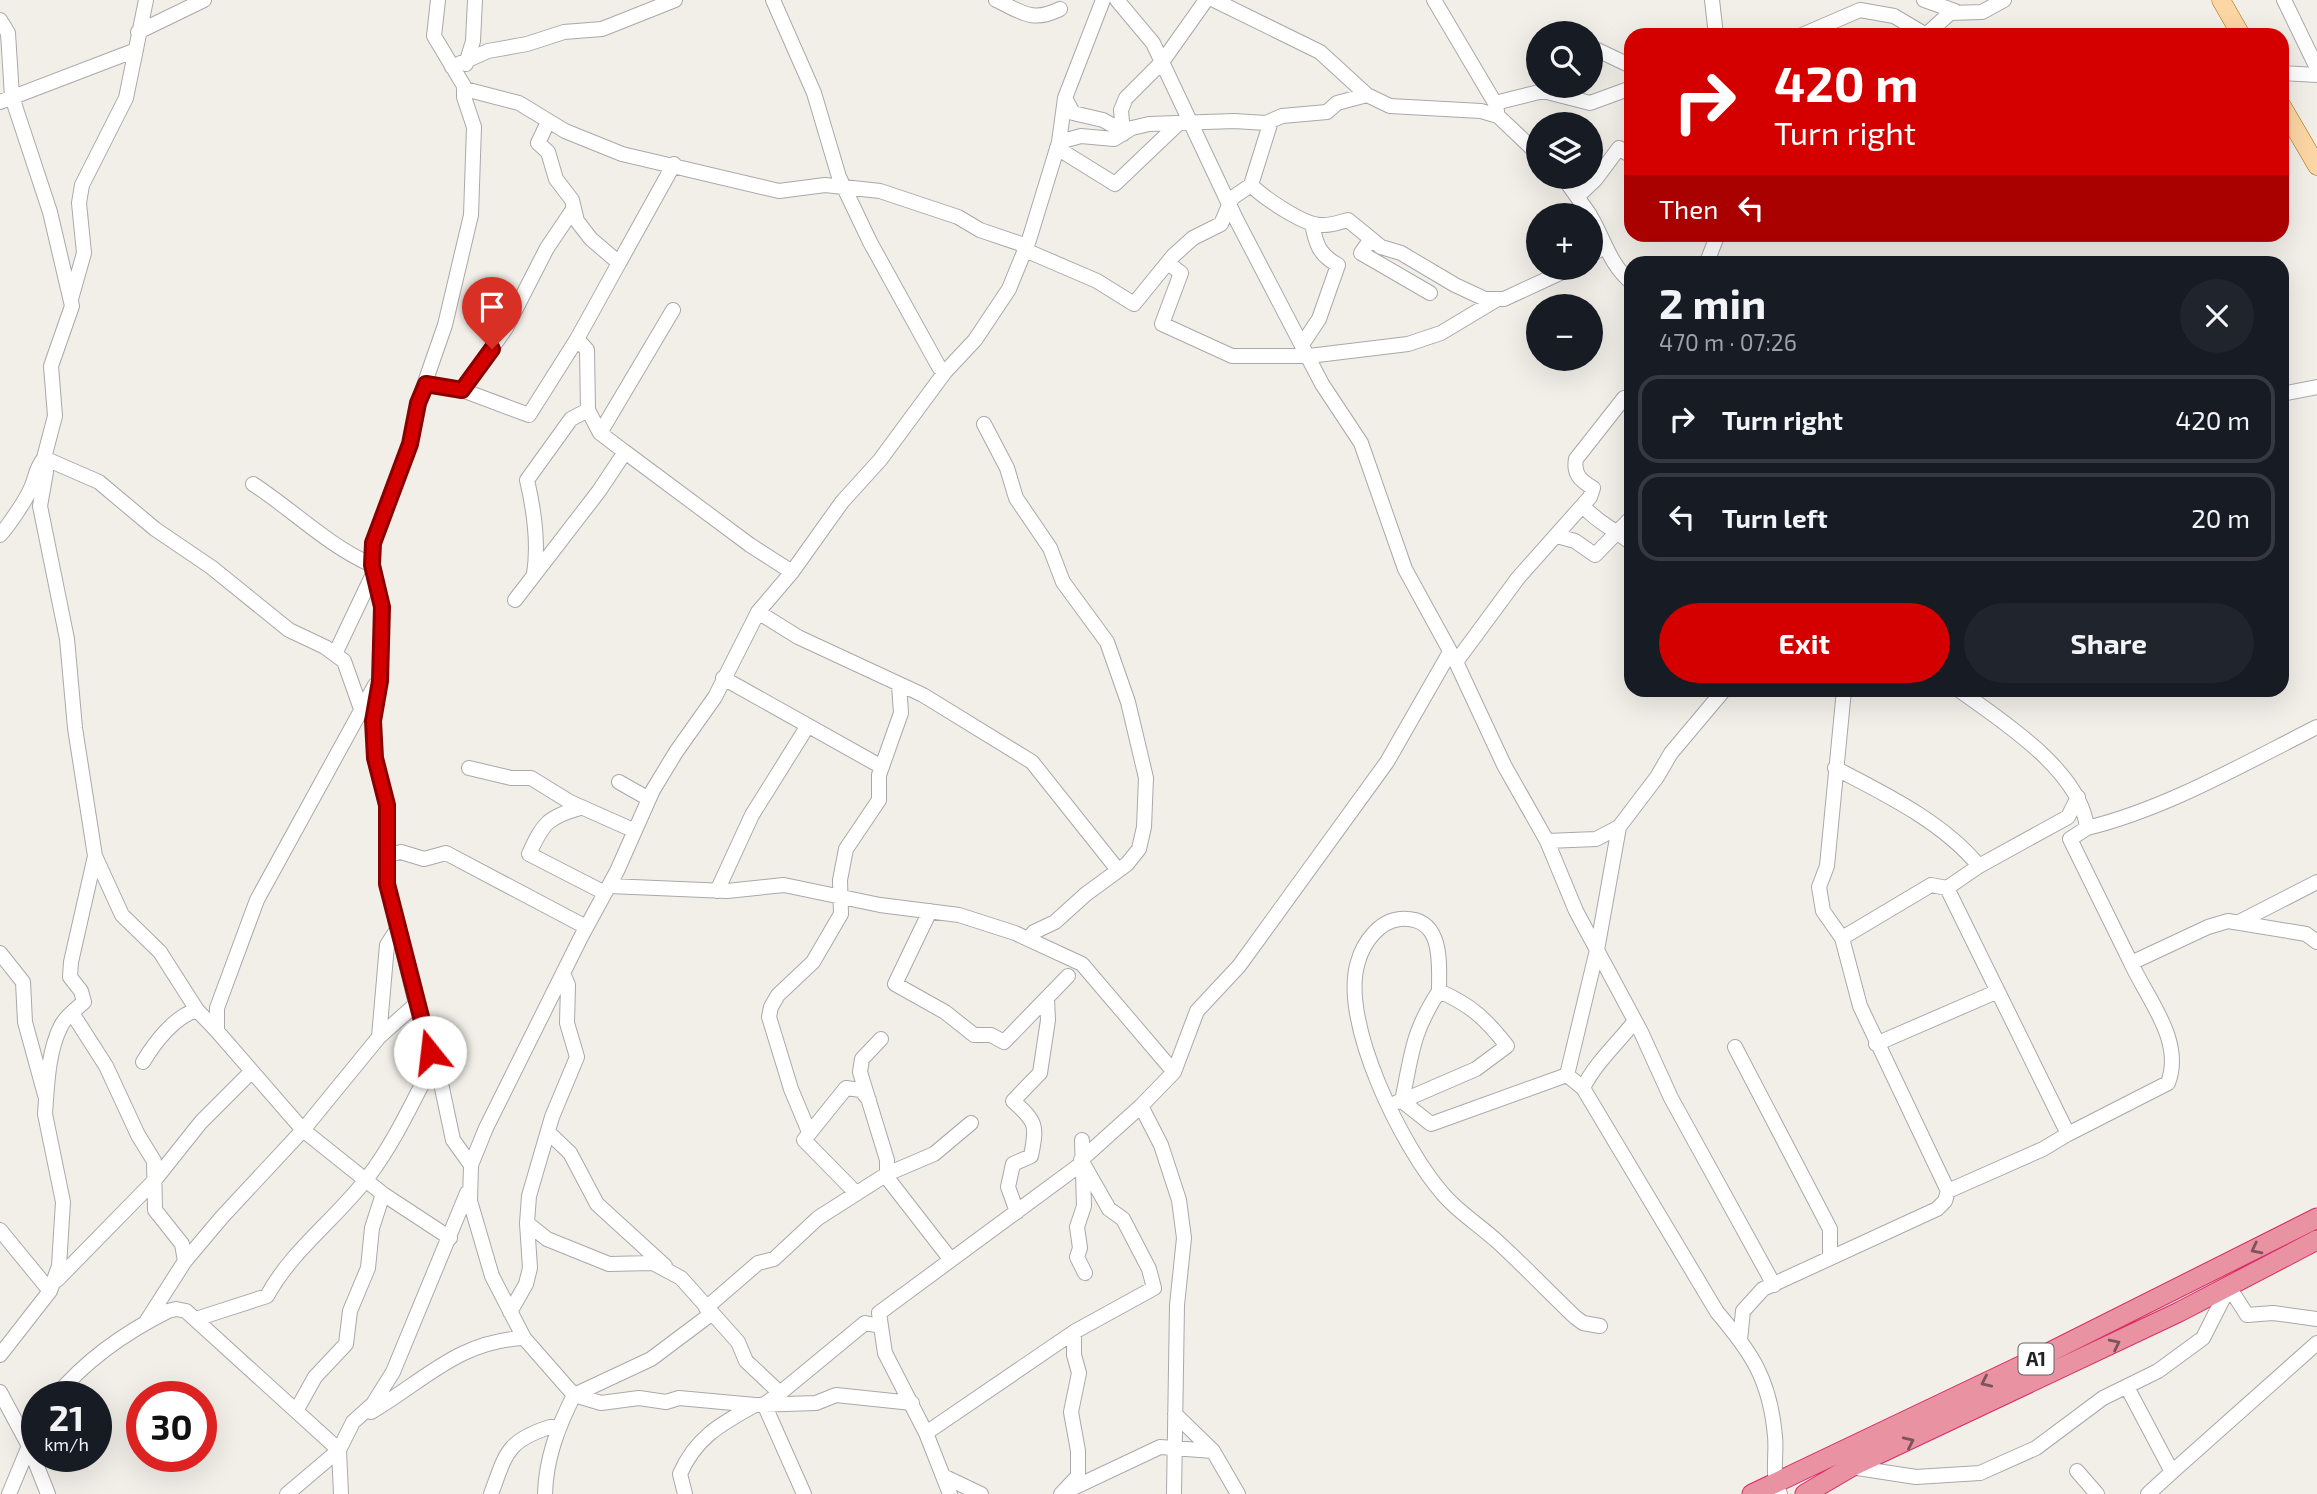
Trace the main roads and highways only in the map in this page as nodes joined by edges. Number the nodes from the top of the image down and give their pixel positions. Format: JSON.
{"nodes":[{"id":1,"x":2221,"y":0,"type":"edge"},
{"id":2,"x":2237,"y":28,"type":"edge"},
{"id":3,"x":2289,"y":118,"type":"edge"},
{"id":4,"x":2317,"y":166,"type":"edge"},
{"id":5,"x":2317,"y":1219,"type":"edge"},
{"id":6,"x":2317,"y":1240,"type":"edge"},
{"id":7,"x":1777,"y":1489,"type":"edge"},
{"id":8,"x":1752,"y":1494,"type":"edge"},
{"id":9,"x":1805,"y":1494,"type":"edge"}],
"edges":[{"from":1,"to":2,"type":"main road"},
{"from":3,"to":4,"type":"main road"},
{"from":5,"to":7,"type":"highway","number":"A1","one_way":true},
{"from":9,"to":6,"type":"highway","number":"A1","one_way":true},
{"from":7,"to":8,"type":"highway","number":"A1"}]}
